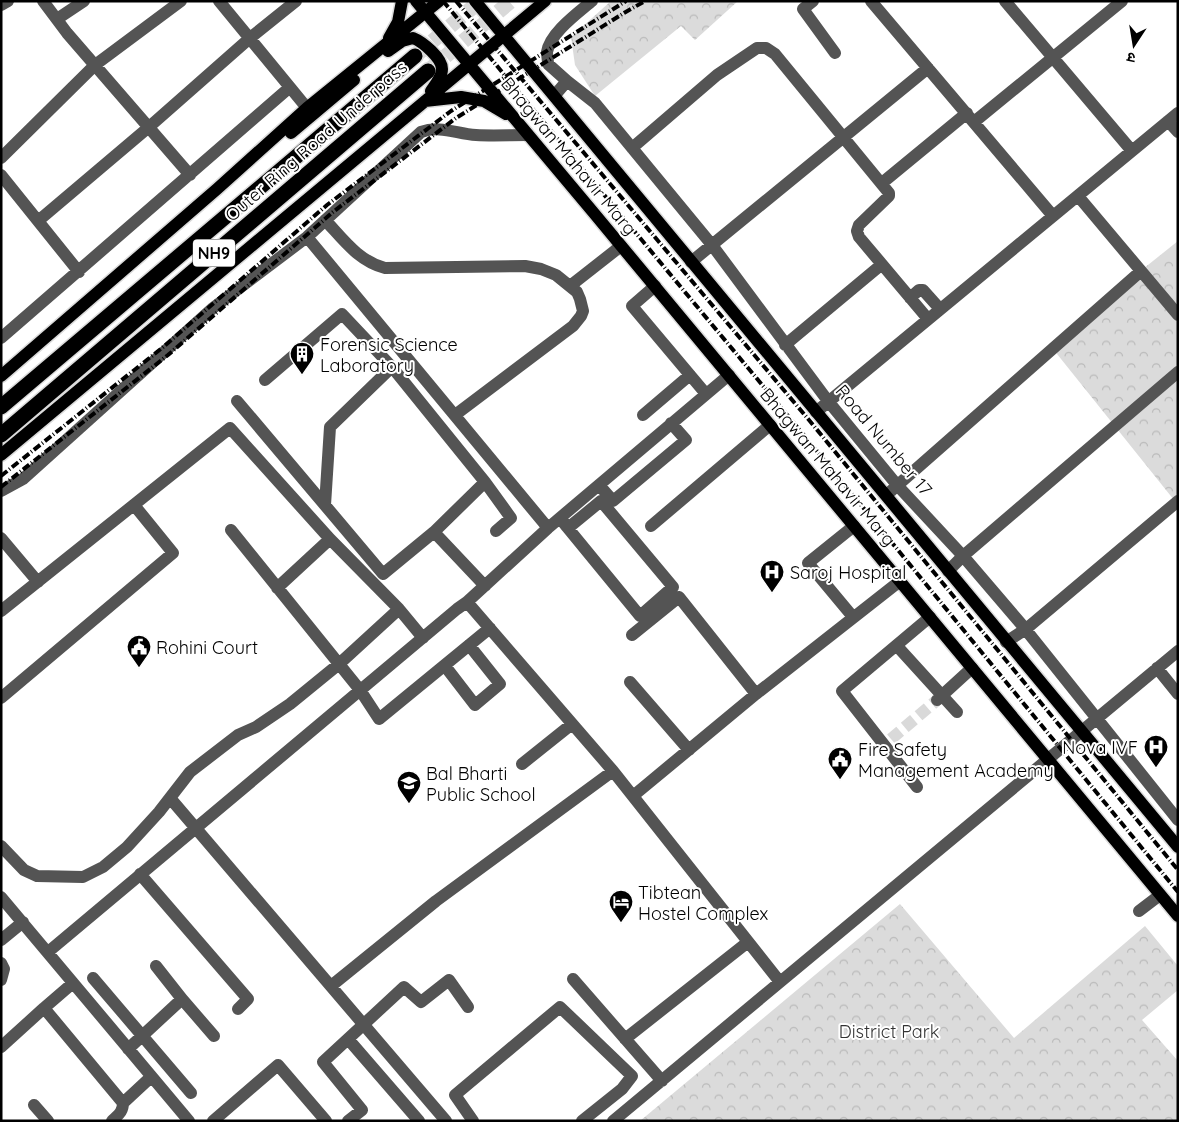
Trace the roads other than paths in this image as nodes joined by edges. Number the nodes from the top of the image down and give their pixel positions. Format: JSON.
{"nodes":[{"id":1,"x":8,"y":1,"type":"edge"},
{"id":2,"x":43,"y":1,"type":"edge"},
{"id":3,"x":84,"y":1,"type":"edge"},
{"id":4,"x":181,"y":1,"type":"edge"},
{"id":5,"x":219,"y":1,"type":"edge"},
{"id":6,"x":296,"y":1,"type":"edge"},
{"id":7,"x":402,"y":1,"type":"edge"},
{"id":8,"x":416,"y":1,"type":"edge"},
{"id":9,"x":439,"y":1,"type":"edge"},
{"id":10,"x":475,"y":1,"type":"edge"},
{"id":11,"x":545,"y":1,"type":"edge"},
{"id":12,"x":592,"y":1,"type":"edge"},
{"id":13,"x":813,"y":1,"type":"edge"},
{"id":14,"x":871,"y":1,"type":"edge"},
{"id":15,"x":1005,"y":1,"type":"edge"},
{"id":16,"x":1122,"y":1,"type":"edge"},
{"id":17,"x":1,"y":6,"type":"edge"},
{"id":18,"x":425,"y":13,"type":"junction"},
{"id":19,"x":57,"y":19,"type":"junction"},
{"id":20,"x":504,"y":36,"type":"junction"},
{"id":21,"x":250,"y":38,"type":"junction"},
{"id":22,"x":387,"y":42,"type":"junction"},
{"id":23,"x":836,"y":52,"type":"dead end"},
{"id":24,"x":415,"y":56,"type":"tunnel mouth"},
{"id":25,"x":1053,"y":57,"type":"junction"},
{"id":26,"x":469,"y":64,"type":"junction"},
{"id":27,"x":95,"y":65,"type":"junction"},
{"id":28,"x":928,"y":68,"type":"junction"},
{"id":29,"x":428,"y":70,"type":"tunnel mouth"},
{"id":30,"x":567,"y":81,"type":"junction"},
{"id":31,"x":289,"y":88,"type":"junction"},
{"id":32,"x":555,"y":95,"type":"junction"},
{"id":33,"x":424,"y":101,"type":"junction"},
{"id":34,"x":307,"y":108,"type":"junction"},
{"id":35,"x":1173,"y":117,"type":"edge"},
{"id":36,"x":971,"y":118,"type":"junction"},
{"id":37,"x":516,"y":121,"type":"junction"},
{"id":38,"x":149,"y":127,"type":"junction"},
{"id":39,"x":1178,"y":132,"type":"edge"},
{"id":40,"x":528,"y":135,"type":"junction"},
{"id":41,"x":844,"y":137,"type":"junction"},
{"id":42,"x":632,"y":148,"type":"junction"},
{"id":43,"x":1132,"y":151,"type":"junction"},
{"id":44,"x":1,"y":158,"type":"edge"},
{"id":45,"x":1,"y":175,"type":"edge"},
{"id":46,"x":190,"y":175,"type":"junction"},
{"id":47,"x":882,"y":183,"type":"junction"},
{"id":48,"x":217,"y":189,"type":"junction"},
{"id":49,"x":1078,"y":196,"type":"junction"},
{"id":50,"x":1052,"y":216,"type":"junction"},
{"id":51,"x":325,"y":220,"type":"junction"},
{"id":52,"x":38,"y":221,"type":"junction"},
{"id":53,"x":307,"y":236,"type":"junction"},
{"id":54,"x":712,"y":245,"type":"junction"},
{"id":55,"x":621,"y":246,"type":"junction"},
{"id":56,"x":691,"y":262,"type":"junction"},
{"id":57,"x":881,"y":264,"type":"junction"},
{"id":58,"x":1141,"y":271,"type":"junction"},
{"id":59,"x":79,"y":272,"type":"junction"},
{"id":60,"x":570,"y":286,"type":"junction"},
{"id":61,"x":655,"y":286,"type":"junction"},
{"id":62,"x":910,"y":298,"type":"junction"},
{"id":63,"x":940,"y":309,"type":"junction"},
{"id":64,"x":1178,"y":315,"type":"edge"},
{"id":65,"x":928,"y":319,"type":"junction"},
{"id":66,"x":1,"y":338,"type":"edge"},
{"id":67,"x":785,"y":344,"type":"junction"},
{"id":68,"x":392,"y":367,"type":"junction"},
{"id":69,"x":1178,"y":372,"type":"edge"},
{"id":70,"x":690,"y":375,"type":"junction"},
{"id":71,"x":728,"y":375,"type":"junction"},
{"id":72,"x":1,"y":376,"type":"edge"},
{"id":73,"x":265,"y":380,"type":"dead end"},
{"id":74,"x":706,"y":394,"type":"junction"},
{"id":75,"x":237,"y":401,"type":"dead end"},
{"id":76,"x":828,"y":401,"type":"junction"},
{"id":77,"x":1,"y":407,"type":"edge"},
{"id":78,"x":816,"y":412,"type":"junction"},
{"id":79,"x":455,"y":415,"type":"junction"},
{"id":80,"x":644,"y":415,"type":"dead end"},
{"id":81,"x":671,"y":423,"type":"junction"},
{"id":82,"x":770,"y":425,"type":"junction"},
{"id":83,"x":1,"y":435,"type":"edge"},
{"id":84,"x":1,"y":455,"type":"edge"},
{"id":85,"x":485,"y":482,"type":"junction"},
{"id":86,"x":599,"y":485,"type":"junction"},
{"id":87,"x":897,"y":485,"type":"junction"},
{"id":88,"x":1,"y":491,"type":"edge"},
{"id":89,"x":885,"y":496,"type":"junction"},
{"id":90,"x":1178,"y":501,"type":"edge"},
{"id":91,"x":134,"y":505,"type":"junction"},
{"id":92,"x":324,"y":505,"type":"junction"},
{"id":93,"x":560,"y":518,"type":"junction"},
{"id":94,"x":651,"y":526,"type":"dead end"},
{"id":95,"x":854,"y":526,"type":"junction"},
{"id":96,"x":548,"y":528,"type":"junction"},
{"id":97,"x":568,"y":528,"type":"junction"},
{"id":98,"x":230,"y":530,"type":"dead end"},
{"id":99,"x":496,"y":531,"type":"dead end"},
{"id":100,"x":434,"y":532,"type":"junction"},
{"id":101,"x":1,"y":538,"type":"edge"},
{"id":102,"x":330,"y":539,"type":"junction"},
{"id":103,"x":963,"y":556,"type":"junction"},
{"id":104,"x":948,"y":571,"type":"junction"},
{"id":105,"x":900,"y":581,"type":"junction"},
{"id":106,"x":38,"y":582,"type":"junction"},
{"id":107,"x":485,"y":586,"type":"junction"},
{"id":108,"x":278,"y":588,"type":"junction"},
{"id":109,"x":467,"y":602,"type":"junction"},
{"id":110,"x":399,"y":609,"type":"junction"},
{"id":111,"x":1,"y":611,"type":"edge"},
{"id":112,"x":853,"y":618,"type":"junction"},
{"id":113,"x":930,"y":618,"type":"junction"},
{"id":114,"x":490,"y":628,"type":"junction"},
{"id":115,"x":1026,"y":629,"type":"junction"},
{"id":116,"x":632,"y":635,"type":"dead end"},
{"id":117,"x":423,"y":638,"type":"junction"},
{"id":118,"x":1006,"y":642,"type":"junction"},
{"id":119,"x":469,"y":645,"type":"junction"},
{"id":120,"x":897,"y":646,"type":"junction"},
{"id":121,"x":1178,"y":651,"type":"edge"},
{"id":122,"x":339,"y":664,"type":"junction"},
{"id":123,"x":445,"y":666,"type":"junction"},
{"id":124,"x":972,"y":668,"type":"junction"},
{"id":125,"x":1157,"y":668,"type":"junction"},
{"id":126,"x":630,"y":682,"type":"dead end"},
{"id":127,"x":360,"y":690,"type":"junction"},
{"id":128,"x":756,"y":694,"type":"junction"},
{"id":129,"x":1178,"y":694,"type":"edge"},
{"id":130,"x":1,"y":698,"type":"edge"},
{"id":131,"x":939,"y":698,"type":"junction"},
{"id":132,"x":956,"y":712,"type":"dead end"},
{"id":133,"x":1097,"y":717,"type":"junction"},
{"id":134,"x":572,"y":724,"type":"junction"},
{"id":135,"x":1081,"y":731,"type":"junction"},
{"id":136,"x":689,"y":750,"type":"junction"},
{"id":137,"x":1048,"y":759,"type":"junction"},
{"id":138,"x":522,"y":764,"type":"dead end"},
{"id":139,"x":613,"y":771,"type":"junction"},
{"id":140,"x":917,"y":787,"type":"dead end"},
{"id":141,"x":633,"y":796,"type":"junction"},
{"id":142,"x":170,"y":798,"type":"junction"},
{"id":143,"x":1178,"y":820,"type":"edge"},
{"id":144,"x":196,"y":827,"type":"junction"},
{"id":145,"x":1,"y":846,"type":"edge"},
{"id":146,"x":1178,"y":847,"type":"edge"},
{"id":147,"x":140,"y":874,"type":"junction"},
{"id":148,"x":1160,"y":895,"type":"junction"},
{"id":149,"x":1,"y":897,"type":"edge"},
{"id":150,"x":1139,"y":911,"type":"dead end"},
{"id":151,"x":1178,"y":916,"type":"edge"},
{"id":152,"x":23,"y":922,"type":"junction"},
{"id":153,"x":1,"y":940,"type":"edge"},
{"id":154,"x":748,"y":942,"type":"junction"},
{"id":155,"x":48,"y":952,"type":"junction"},
{"id":156,"x":1,"y":963,"type":"edge"},
{"id":157,"x":156,"y":966,"type":"dead end"},
{"id":158,"x":93,"y":978,"type":"dead end"},
{"id":159,"x":573,"y":979,"type":"dead end"},
{"id":160,"x":1,"y":980,"type":"edge"},
{"id":161,"x":73,"y":982,"type":"junction"},
{"id":162,"x":780,"y":982,"type":"junction"},
{"id":163,"x":332,"y":986,"type":"junction"},
{"id":164,"x":182,"y":998,"type":"junction"},
{"id":165,"x":468,"y":1007,"type":"dead end"},
{"id":166,"x":44,"y":1008,"type":"junction"},
{"id":167,"x":238,"y":1009,"type":"dead end"},
{"id":168,"x":363,"y":1024,"type":"junction"},
{"id":169,"x":143,"y":1035,"type":"junction"},
{"id":170,"x":214,"y":1036,"type":"dead end"},
{"id":171,"x":348,"y":1038,"type":"junction"},
{"id":172,"x":625,"y":1039,"type":"junction"},
{"id":173,"x":1,"y":1046,"type":"edge"},
{"id":174,"x":128,"y":1049,"type":"junction"},
{"id":175,"x":151,"y":1077,"type":"junction"},
{"id":176,"x":662,"y":1081,"type":"junction"},
{"id":177,"x":622,"y":1089,"type":"junction"},
{"id":178,"x":191,"y":1093,"type":"dead end"},
{"id":179,"x":455,"y":1096,"type":"junction"},
{"id":180,"x":123,"y":1103,"type":"junction"},
{"id":181,"x":635,"y":1103,"type":"junction"},
{"id":182,"x":34,"y":1105,"type":"dead end"},
{"id":183,"x":436,"y":1110,"type":"junction"},
{"id":184,"x":48,"y":1121,"type":"edge"},
{"id":185,"x":112,"y":1121,"type":"edge"},
{"id":186,"x":189,"y":1121,"type":"edge"},
{"id":187,"x":213,"y":1121,"type":"edge"},
{"id":188,"x":326,"y":1121,"type":"edge"},
{"id":189,"x":348,"y":1121,"type":"edge"},
{"id":190,"x":419,"y":1121,"type":"edge"},
{"id":191,"x":446,"y":1121,"type":"edge"},
{"id":192,"x":473,"y":1121,"type":"edge"},
{"id":193,"x":582,"y":1121,"type":"edge"},
{"id":194,"x":614,"y":1121,"type":"edge"}],
"edges":[{"from":1,"to":17,"type":"street"},
{"from":2,"to":19,"type":"street"},
{"from":3,"to":19,"type":"street"},
{"from":4,"to":27,"type":"street"},
{"from":5,"to":21,"type":"street"},
{"from":6,"to":21,"type":"street"},
{"from":7,"to":22,"type":"main road"},
{"from":8,"to":18,"type":"main road","name":"Bhagwan Mahavir Marg"},
{"from":9,"to":18,"type":"main road"},
{"from":10,"to":20,"type":"main road","name":"Bhagwan Mahavir Marg"},
{"from":11,"to":20,"type":"main road"},
{"from":12,"to":30,"type":"street","name":"Road Number 17"},
{"from":13,"to":23,"type":"street"},
{"from":14,"to":28,"type":"street"},
{"from":15,"to":25,"type":"street"},
{"from":16,"to":25,"type":"street"},
{"from":18,"to":22,"type":"main road"},
{"from":18,"to":26,"type":"main road","name":"Bhagwan Mahavir Marg"},
{"from":19,"to":27,"type":"street"},
{"from":20,"to":26,"type":"main road"},
{"from":20,"to":32,"type":"main road","name":"Bhagwan Mahavir Marg"},
{"from":21,"to":31,"type":"street"},
{"from":21,"to":38,"type":"street"},
{"from":22,"to":34,"type":"main road"},
{"from":24,"to":77,"type":"highway","name":"Outer Ring Road Underpass","number":"NH9"},
{"from":25,"to":36,"type":"street"},
{"from":25,"to":43,"type":"street"},
{"from":26,"to":33,"type":"main road"},
{"from":26,"to":37,"type":"main road","name":"Bhagwan Mahavir Marg"},
{"from":27,"to":38,"type":"street"},
{"from":27,"to":44,"type":"street"},
{"from":28,"to":36,"type":"street"},
{"from":28,"to":41,"type":"street"},
{"from":29,"to":83,"type":"highway","name":"Outer Ring Road Underpass","number":"NH9"},
{"from":30,"to":32,"type":"street"},
{"from":30,"to":42,"type":"street","name":"Road Number 17"},
{"from":31,"to":34,"type":"street"},
{"from":31,"to":46,"type":"street"},
{"from":32,"to":56,"type":"main road","name":"Bhagwan Mahavir Marg"},
{"from":33,"to":37,"type":"main road"},
{"from":33,"to":48,"type":"main road"},
{"from":33,"to":84,"type":"main road"},
{"from":34,"to":48,"type":"main road"},
{"from":35,"to":39,"type":"street"},
{"from":35,"to":43,"type":"street"},
{"from":36,"to":47,"type":"street"},
{"from":36,"to":50,"type":"street"},
{"from":37,"to":40,"type":"main road","name":"Bhagwan Mahavir Marg"},
{"from":38,"to":46,"type":"street"},
{"from":38,"to":52,"type":"street"},
{"from":40,"to":51,"type":"street"},
{"from":40,"to":55,"type":"main road","name":"Bhagwan Mahavir Marg"},
{"from":41,"to":42,"type":"street"},
{"from":41,"to":47,"type":"street"},
{"from":41,"to":54,"type":"street"},
{"from":42,"to":54,"type":"street","name":"Road Number 17"},
{"from":43,"to":49,"type":"street"},
{"from":45,"to":52,"type":"street"},
{"from":46,"to":59,"type":"street"},
{"from":47,"to":57,"type":"street"},
{"from":48,"to":72,"type":"main road"},
{"from":49,"to":50,"type":"street"},
{"from":49,"to":58,"type":"street"},
{"from":50,"to":63,"type":"street"},
{"from":51,"to":53,"type":"street"},
{"from":51,"to":60,"type":"street"},
{"from":52,"to":59,"type":"street"},
{"from":53,"to":79,"type":"street"},
{"from":53,"to":88,"type":"street"},
{"from":54,"to":56,"type":"street"},
{"from":54,"to":67,"type":"street","name":"Road Number 17"},
{"from":55,"to":60,"type":"street"},
{"from":55,"to":61,"type":"main road","name":"Bhagwan Mahavir Marg"},
{"from":56,"to":78,"type":"main road","name":"Bhagwan Mahavir Marg"},
{"from":57,"to":62,"type":"street"},
{"from":57,"to":67,"type":"street"},
{"from":58,"to":64,"type":"street"},
{"from":58,"to":87,"type":"street"},
{"from":59,"to":66,"type":"street"},
{"from":60,"to":79,"type":"street"},
{"from":61,"to":70,"type":"street"},
{"from":61,"to":71,"type":"main road","name":"Bhagwan Mahavir Marg"},
{"from":62,"to":63,"type":"street"},
{"from":62,"to":65,"type":"street"},
{"from":63,"to":65,"type":"street"},
{"from":65,"to":76,"type":"street"},
{"from":67,"to":76,"type":"street","name":"Road Number 17"},
{"from":68,"to":73,"type":"street"},
{"from":68,"to":85,"type":"street"},
{"from":68,"to":92,"type":"street"},
{"from":69,"to":103,"type":"street"},
{"from":70,"to":74,"type":"street"},
{"from":70,"to":80,"type":"street"},
{"from":71,"to":74,"type":"street"},
{"from":71,"to":82,"type":"main road","name":"Bhagwan Mahavir Marg"},
{"from":74,"to":81,"type":"street"},
{"from":75,"to":92,"type":"street"},
{"from":76,"to":78,"type":"street"},
{"from":76,"to":87,"type":"street","name":"Road Number 17"},
{"from":78,"to":89,"type":"main road","name":"Bhagwan Mahavir Marg"},
{"from":79,"to":96,"type":"street"},
{"from":81,"to":86,"type":"street"},
{"from":81,"to":86,"type":"street"},
{"from":82,"to":94,"type":"street"},
{"from":82,"to":95,"type":"main road","name":"Bhagwan Mahavir Marg"},
{"from":85,"to":99,"type":"street"},
{"from":85,"to":100,"type":"street"},
{"from":86,"to":93,"type":"street"},
{"from":87,"to":89,"type":"street"},
{"from":87,"to":103,"type":"street","name":"Road Number 17"},
{"from":89,"to":104,"type":"main road","name":"Bhagwan Mahavir Marg"},
{"from":90,"to":115,"type":"street"},
{"from":91,"to":102,"type":"street"},
{"from":91,"to":106,"type":"street"},
{"from":91,"to":130,"type":"street"},
{"from":92,"to":100,"type":"street"},
{"from":93,"to":96,"type":"street"},
{"from":93,"to":97,"type":"street"},
{"from":95,"to":105,"type":"main road","name":"Bhagwan Mahavir Marg"},
{"from":95,"to":112,"type":"street"},
{"from":96,"to":107,"type":"street"},
{"from":97,"to":97,"type":"street"},
{"from":98,"to":108,"type":"street"},
{"from":100,"to":107,"type":"street"},
{"from":101,"to":106,"type":"street"},
{"from":102,"to":108,"type":"street"},
{"from":102,"to":110,"type":"street"},
{"from":103,"to":104,"type":"street"},
{"from":103,"to":115,"type":"street","name":"Road Number 17"},
{"from":104,"to":118,"type":"main road","name":"Bhagwan Mahavir Marg"},
{"from":105,"to":112,"type":"street"},
{"from":105,"to":113,"type":"main road","name":"Bhagwan Mahavir Marg"},
{"from":106,"to":111,"type":"street"},
{"from":107,"to":109,"type":"street"},
{"from":108,"to":122,"type":"street"},
{"from":109,"to":114,"type":"street"},
{"from":109,"to":117,"type":"street"},
{"from":110,"to":117,"type":"street"},
{"from":110,"to":122,"type":"street"},
{"from":112,"to":128,"type":"street"},
{"from":113,"to":120,"type":"street"},
{"from":113,"to":124,"type":"main road","name":"Bhagwan Mahavir Marg"},
{"from":114,"to":119,"type":"street"},
{"from":114,"to":134,"type":"street"},
{"from":115,"to":118,"type":"street"},
{"from":115,"to":133,"type":"street","name":"Road Number 17"},
{"from":116,"to":128,"type":"street"},
{"from":117,"to":127,"type":"street"},
{"from":118,"to":135,"type":"main road","name":"Bhagwan Mahavir Marg"},
{"from":119,"to":123,"type":"street"},
{"from":119,"to":123,"type":"street"},
{"from":120,"to":131,"type":"street"},
{"from":120,"to":140,"type":"street"},
{"from":121,"to":125,"type":"street"},
{"from":122,"to":127,"type":"street"},
{"from":122,"to":142,"type":"street"},
{"from":123,"to":127,"type":"street"},
{"from":124,"to":131,"type":"street"},
{"from":124,"to":137,"type":"main road","name":"Bhagwan Mahavir Marg"},
{"from":125,"to":129,"type":"street"},
{"from":125,"to":133,"type":"street"},
{"from":126,"to":136,"type":"street"},
{"from":127,"to":144,"type":"street"},
{"from":128,"to":136,"type":"street"},
{"from":131,"to":132,"type":"street"},
{"from":133,"to":135,"type":"street"},
{"from":133,"to":143,"type":"street","name":"Road Number 17"},
{"from":134,"to":138,"type":"street"},
{"from":134,"to":139,"type":"street"},
{"from":135,"to":137,"type":"street"},
{"from":135,"to":146,"type":"main road","name":"Bhagwan Mahavir Marg"},
{"from":136,"to":141,"type":"street"},
{"from":137,"to":148,"type":"main road","name":"Bhagwan Mahavir Marg"},
{"from":137,"to":162,"type":"street"},
{"from":139,"to":141,"type":"street"},
{"from":139,"to":163,"type":"street"},
{"from":141,"to":154,"type":"street"},
{"from":142,"to":144,"type":"street"},
{"from":142,"to":145,"type":"street"},
{"from":144,"to":147,"type":"street"},
{"from":144,"to":163,"type":"street"},
{"from":147,"to":155,"type":"street"},
{"from":147,"to":167,"type":"street"},
{"from":148,"to":150,"type":"street"},
{"from":148,"to":151,"type":"main road","name":"Bhagwan Mahavir Marg"},
{"from":149,"to":152,"type":"street"},
{"from":152,"to":153,"type":"street"},
{"from":152,"to":155,"type":"street"},
{"from":154,"to":162,"type":"street"},
{"from":154,"to":172,"type":"street"},
{"from":155,"to":161,"type":"street"},
{"from":156,"to":160,"type":"street"},
{"from":157,"to":164,"type":"street"},
{"from":158,"to":169,"type":"street"},
{"from":159,"to":172,"type":"street"},
{"from":161,"to":166,"type":"street"},
{"from":161,"to":174,"type":"street"},
{"from":162,"to":176,"type":"street"},
{"from":163,"to":168,"type":"street"},
{"from":164,"to":169,"type":"street"},
{"from":164,"to":170,"type":"street"},
{"from":165,"to":168,"type":"street"},
{"from":166,"to":173,"type":"street"},
{"from":166,"to":180,"type":"street"},
{"from":168,"to":171,"type":"street"},
{"from":168,"to":183,"type":"street"},
{"from":169,"to":174,"type":"street"},
{"from":169,"to":178,"type":"street"},
{"from":171,"to":189,"type":"street"},
{"from":171,"to":190,"type":"street"},
{"from":172,"to":176,"type":"street"},
{"from":174,"to":175,"type":"street"},
{"from":175,"to":180,"type":"street"},
{"from":175,"to":186,"type":"street"},
{"from":176,"to":181,"type":"street"},
{"from":177,"to":179,"type":"street"},
{"from":177,"to":181,"type":"street"},
{"from":177,"to":193,"type":"street"},
{"from":179,"to":183,"type":"street"},
{"from":179,"to":192,"type":"street"},
{"from":180,"to":185,"type":"street"},
{"from":181,"to":194,"type":"street"},
{"from":182,"to":184,"type":"street"},
{"from":183,"to":191,"type":"street"},
{"from":187,"to":188,"type":"street"}]}
